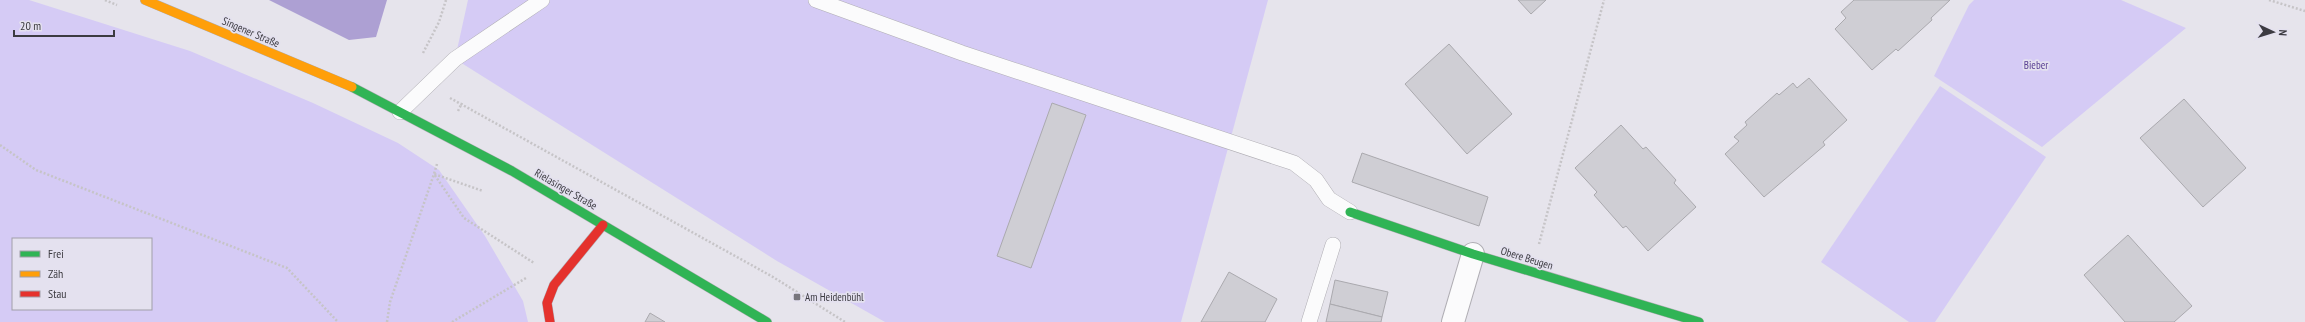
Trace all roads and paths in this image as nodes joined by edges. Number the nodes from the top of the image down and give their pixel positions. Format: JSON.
{"nodes":[{"id":1,"x":145,"y":0,"type":"edge"},
{"id":2,"x":446,"y":0,"type":"edge"},
{"id":3,"x":542,"y":0,"type":"edge"},
{"id":4,"x":816,"y":0,"type":"edge"},
{"id":5,"x":1604,"y":0,"type":"edge"},
{"id":6,"x":2268,"y":0,"type":"edge"},
{"id":7,"x":2305,"y":11,"type":"edge"},
{"id":8,"x":422,"y":54,"type":"dead end"},
{"id":9,"x":348,"y":85,"type":"joint"},
{"id":10,"x":426,"y":88,"type":"junction"},
{"id":11,"x":462,"y":103,"type":"junction"},
{"id":12,"x":400,"y":112,"type":"junction"},
{"id":13,"x":446,"y":136,"type":"junction"},
{"id":14,"x":0,"y":145,"type":"edge"},
{"id":15,"x":434,"y":174,"type":"junction"},
{"id":16,"x":1350,"y":212,"type":"joint"},
{"id":17,"x":603,"y":225,"type":"junction"},
{"id":18,"x":1333,"y":245,"type":"dead end"},
{"id":19,"x":1473,"y":254,"type":"junction"},
{"id":20,"x":536,"y":264,"type":"dead end"},
{"id":21,"x":1532,"y":272,"type":"junction"},
{"id":22,"x":338,"y":322,"type":"edge"},
{"id":23,"x":387,"y":322,"type":"edge"},
{"id":24,"x":550,"y":322,"type":"edge"},
{"id":25,"x":767,"y":322,"type":"edge"},
{"id":26,"x":845,"y":322,"type":"edge"},
{"id":27,"x":1309,"y":322,"type":"edge"},
{"id":28,"x":1453,"y":322,"type":"edge"},
{"id":29,"x":1699,"y":322,"type":"edge"}],
"edges":[{"from":1,"to":9,"type":"main road","name":"Singener Straße"},
{"from":2,"to":8,"type":"path"},
{"from":3,"to":10,"type":"lane"},
{"from":4,"to":16,"type":"lane"},
{"from":5,"to":21,"type":"path"},
{"from":6,"to":7,"type":"path"},
{"from":9,"to":12,"type":"main road","name":"Rielasinger Straße"},
{"from":10,"to":11,"type":"path"},
{"from":10,"to":12,"type":"lane"},
{"from":11,"to":13,"type":"path"},
{"from":11,"to":26,"type":"path"},
{"from":12,"to":13,"type":"main road","name":"Rielasinger Straße"},
{"from":13,"to":15,"type":"path"},
{"from":13,"to":17,"type":"main road","name":"Rielasinger Straße"},
{"from":14,"to":22,"type":"path"},
{"from":15,"to":20,"type":"path"},
{"from":15,"to":23,"type":"path"},
{"from":16,"to":19,"type":"main road","name":"Obere Beugen"},
{"from":17,"to":24,"type":"main road"},
{"from":17,"to":25,"type":"main road","name":"Rielasinger Straße"},
{"from":18,"to":27,"type":"lane"},
{"from":19,"to":21,"type":"main road","name":"Obere Beugen"},
{"from":19,"to":28,"type":"street"},
{"from":21,"to":29,"type":"main road","name":"Obere Beugen"}]}
